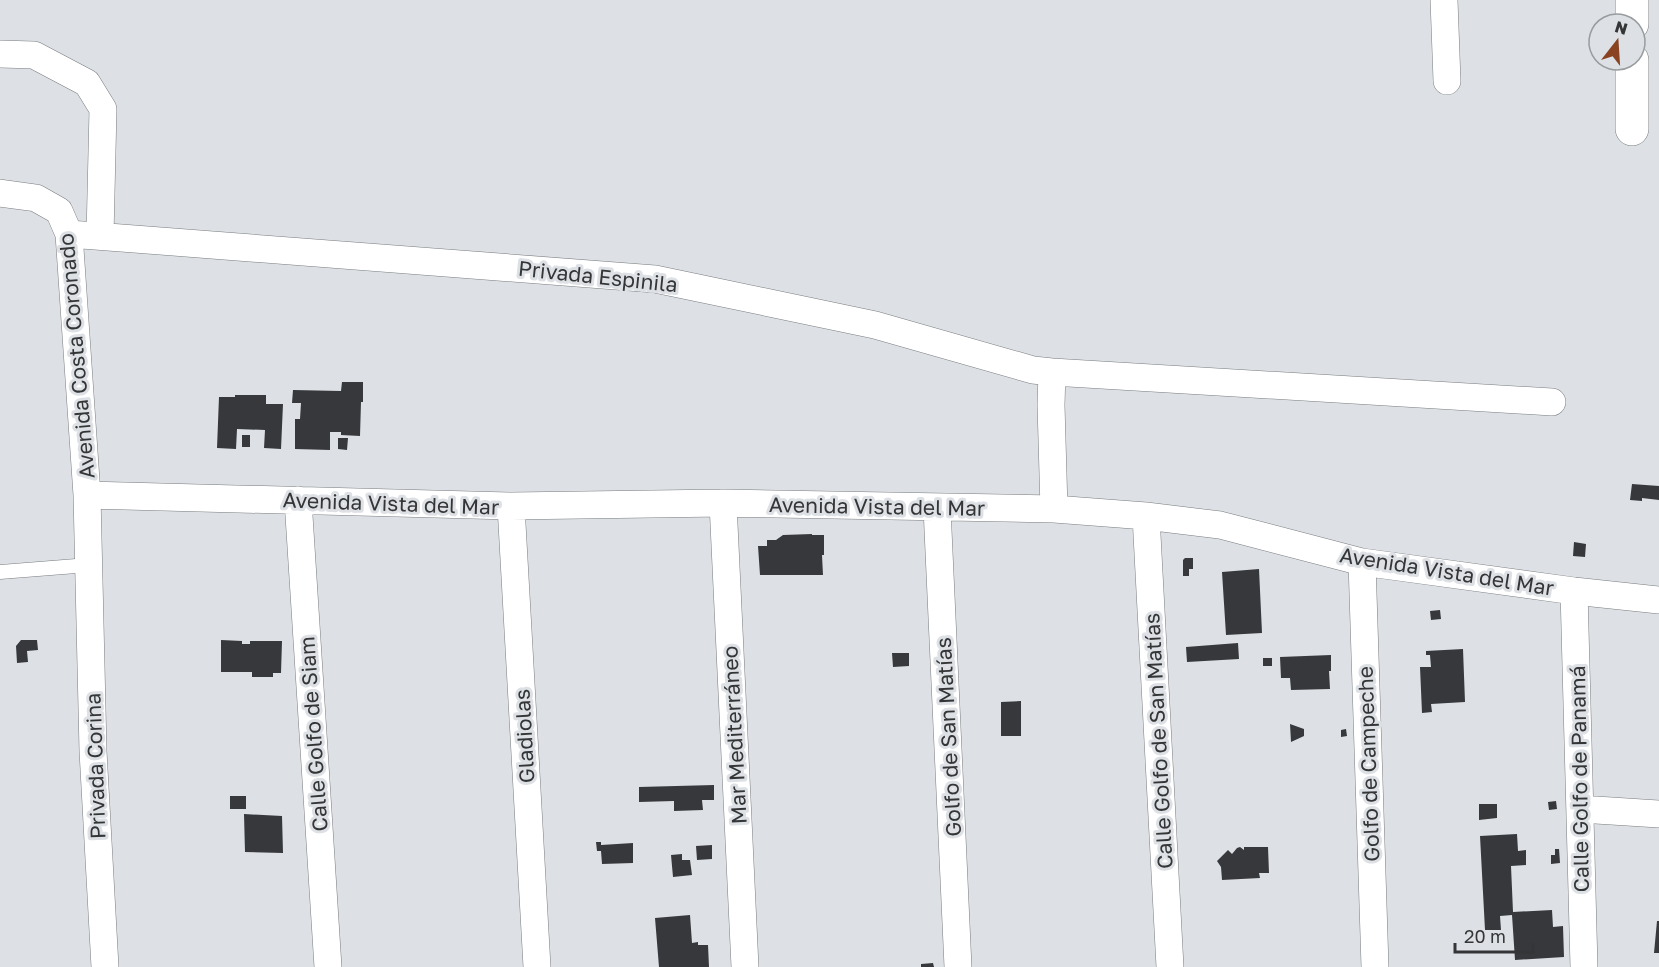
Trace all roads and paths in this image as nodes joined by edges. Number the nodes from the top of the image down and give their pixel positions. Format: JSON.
{"nodes":[{"id":1,"x":1444,"y":0,"type":"edge"},
{"id":2,"x":0,"y":54,"type":"edge"},
{"id":3,"x":1632,"y":72,"type":"edge"},
{"id":4,"x":1446,"y":81,"type":"dead end"},
{"id":5,"x":1632,"y":129,"type":"dead end"},
{"id":6,"x":0,"y":193,"type":"edge"},
{"id":7,"x":69,"y":234,"type":"junction"},
{"id":8,"x":100,"y":236,"type":"junction"},
{"id":9,"x":1052,"y":372,"type":"junction"},
{"id":10,"x":1552,"y":402,"type":"dead end"},
{"id":11,"x":87,"y":495,"type":"junction"},
{"id":12,"x":298,"y":500,"type":"junction"},
{"id":13,"x":723,"y":503,"type":"junction"},
{"id":14,"x":511,"y":506,"type":"junction"},
{"id":15,"x":937,"y":508,"type":"junction"},
{"id":16,"x":1054,"y":509,"type":"junction"},
{"id":17,"x":1146,"y":516,"type":"junction"},
{"id":18,"x":1362,"y":562,"type":"junction"},
{"id":19,"x":89,"y":565,"type":"junction"},
{"id":20,"x":0,"y":572,"type":"edge"},
{"id":21,"x":1574,"y":591,"type":"junction"},
{"id":22,"x":1659,"y":600,"type":"edge"},
{"id":23,"x":1580,"y":809,"type":"junction"},
{"id":24,"x":1659,"y":814,"type":"edge"},
{"id":25,"x":105,"y":967,"type":"edge"},
{"id":26,"x":328,"y":967,"type":"edge"},
{"id":27,"x":537,"y":967,"type":"edge"},
{"id":28,"x":745,"y":967,"type":"edge"},
{"id":29,"x":958,"y":967,"type":"edge"},
{"id":30,"x":1170,"y":967,"type":"edge"},
{"id":31,"x":1375,"y":967,"type":"edge"},
{"id":32,"x":1584,"y":967,"type":"edge"}],
"edges":[{"from":1,"to":4,"type":"street"},
{"from":2,"to":8,"type":"street"},
{"from":3,"to":5,"type":"main road"},
{"from":6,"to":7,"type":"street","name":"Avenida Costa Coronado"},
{"from":7,"to":8,"type":"street","name":"Privada Espinila"},
{"from":7,"to":11,"type":"street","name":"Avenida Costa Coronado"},
{"from":8,"to":9,"type":"street","name":"Privada Espinila"},
{"from":9,"to":10,"type":"street","name":"Privada Espinila"},
{"from":9,"to":16,"type":"street"},
{"from":11,"to":12,"type":"street","name":"Avenida Vista del Mar"},
{"from":11,"to":19,"type":"street","name":"Avenida Costa Coronado"},
{"from":12,"to":14,"type":"street","name":"Avenida Vista del Mar"},
{"from":12,"to":26,"type":"street","name":"Calle Golfo de Siam"},
{"from":13,"to":14,"type":"street","name":"Avenida Vista del Mar"},
{"from":13,"to":15,"type":"street","name":"Avenida Vista del Mar"},
{"from":13,"to":28,"type":"street","name":"Mar Mediterráneo"},
{"from":14,"to":27,"type":"street","name":"Gladiolas"},
{"from":15,"to":16,"type":"street","name":"Avenida Vista del Mar"},
{"from":15,"to":29,"type":"street","name":"Golfo de San Matías"},
{"from":16,"to":17,"type":"street","name":"Avenida Vista del Mar"},
{"from":17,"to":18,"type":"street","name":"Avenida Vista del Mar"},
{"from":17,"to":30,"type":"street","name":"Calle Golfo de San Matías"},
{"from":18,"to":21,"type":"street","name":"Avenida Vista del Mar"},
{"from":18,"to":31,"type":"street","name":"Golfo de Campeche"},
{"from":19,"to":20,"type":"lane"},
{"from":19,"to":25,"type":"street","name":"Privada Corina"},
{"from":21,"to":22,"type":"street","name":"Avenida Vista del Mar"},
{"from":21,"to":23,"type":"street","name":"Calle Golfo de Panamá"},
{"from":23,"to":24,"type":"street"},
{"from":23,"to":32,"type":"street","name":"Calle Golfo de Panamá"}]}
